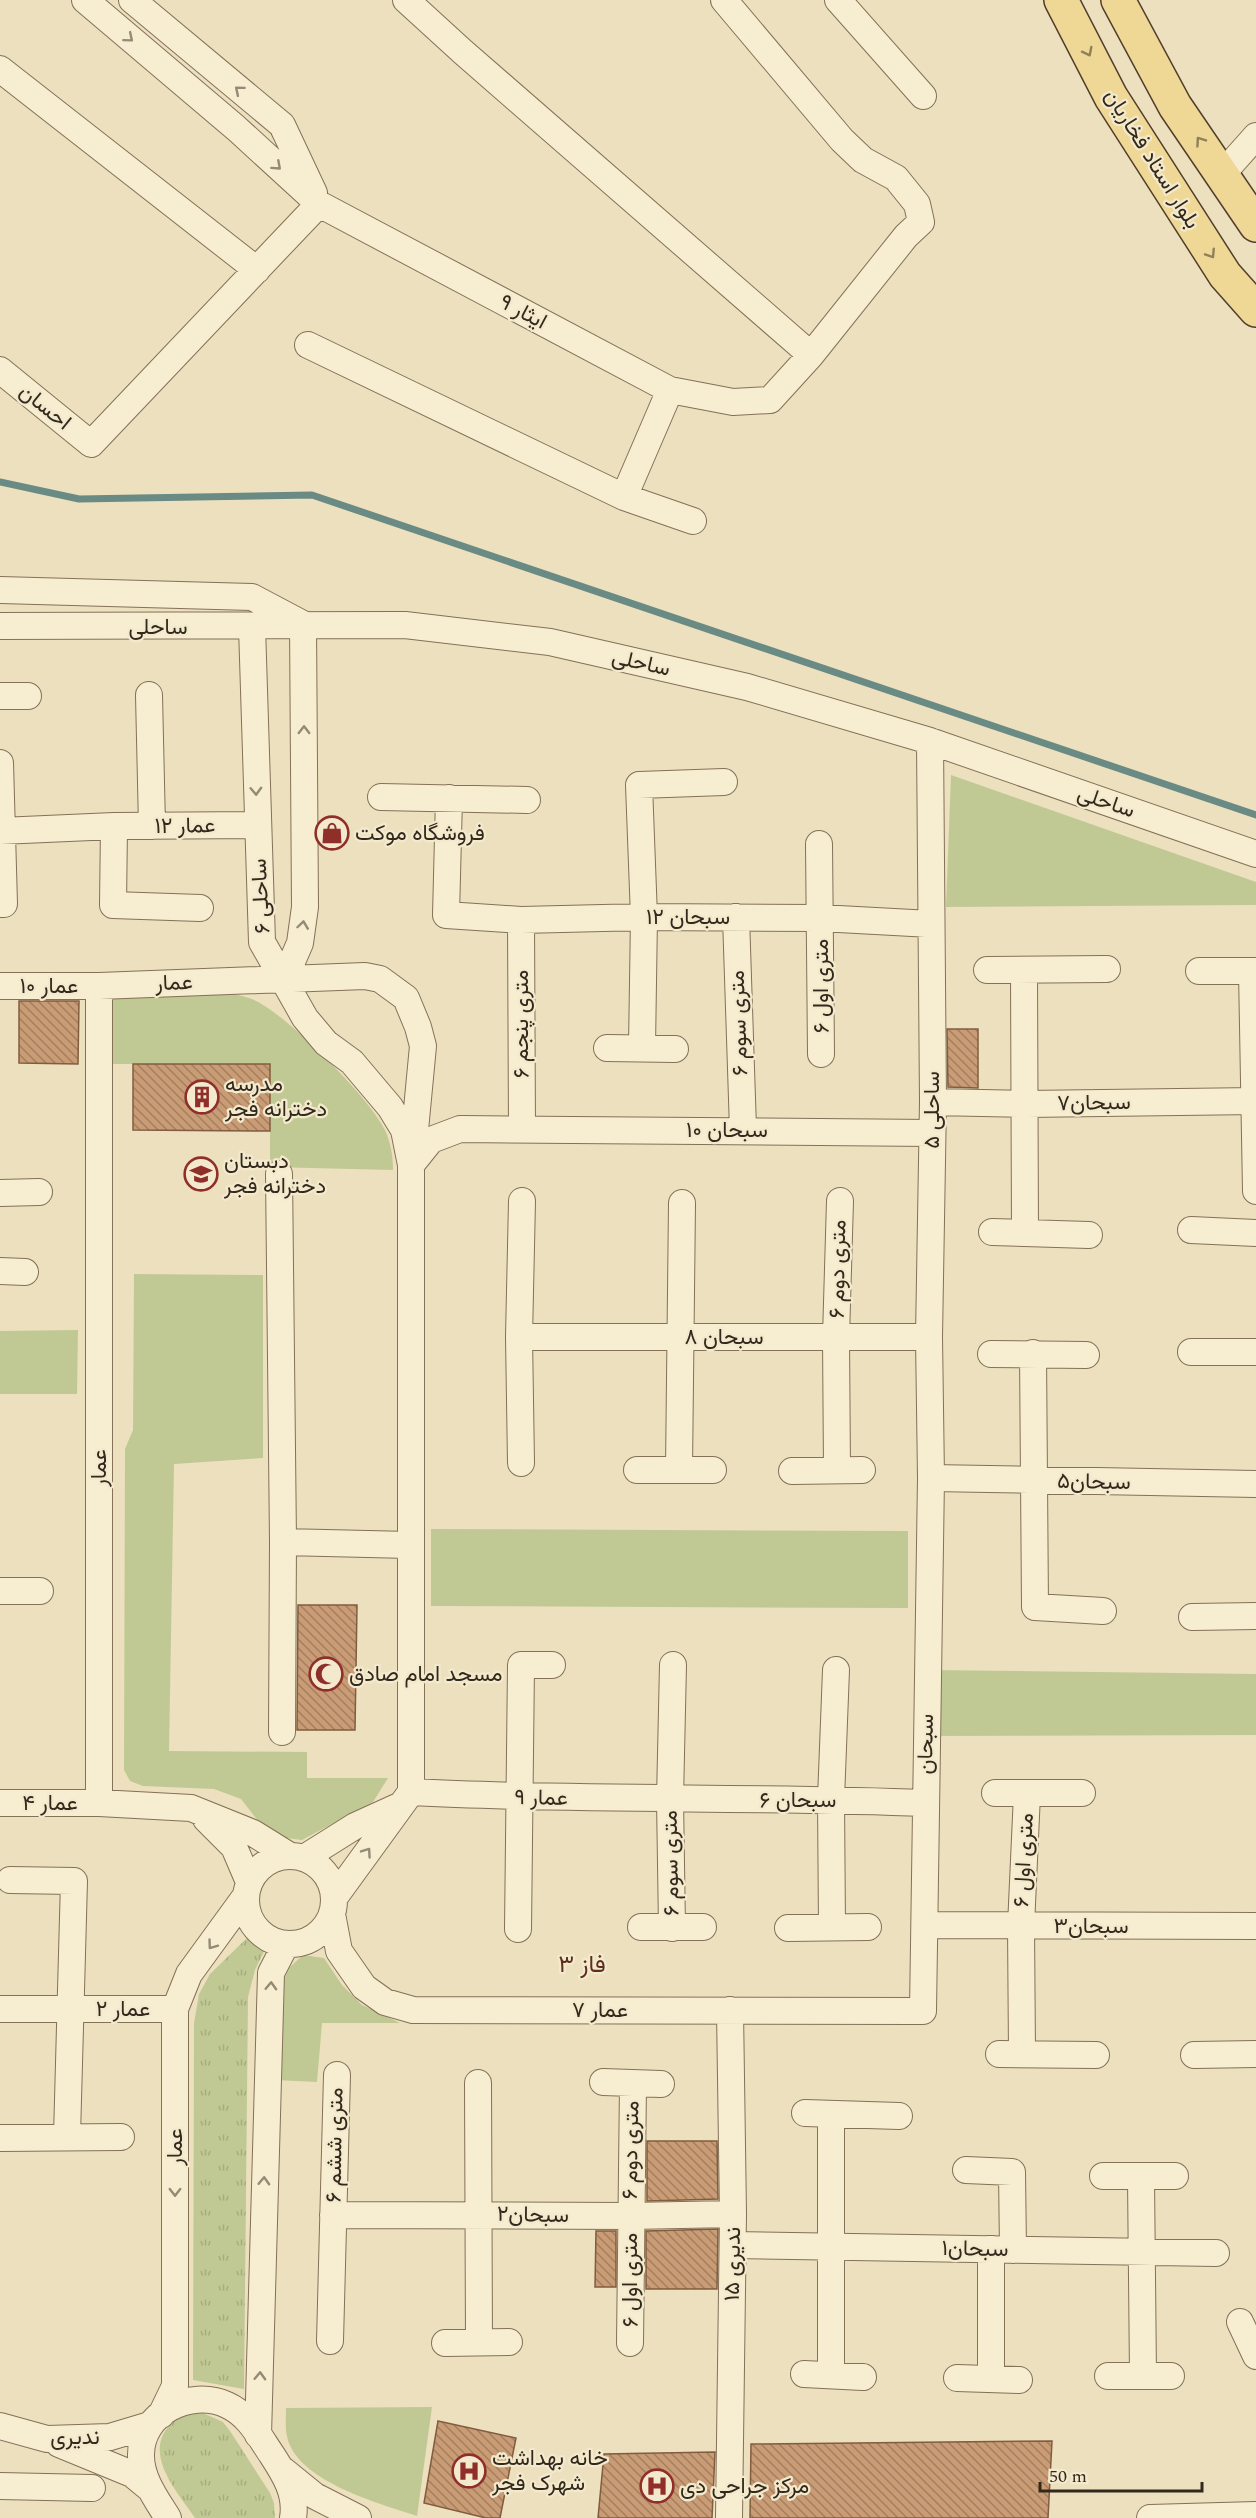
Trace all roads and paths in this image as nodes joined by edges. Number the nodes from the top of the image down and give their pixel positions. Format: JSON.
{"nodes":[{"id":1,"x":85,"y":0,"type":"edge"},
{"id":2,"x":132,"y":0,"type":"edge"},
{"id":3,"x":406,"y":0,"type":"edge"},
{"id":4,"x":724,"y":0,"type":"edge"},
{"id":5,"x":838,"y":0,"type":"edge"},
{"id":6,"x":1061,"y":0,"type":"edge"},
{"id":7,"x":1118,"y":0,"type":"edge"},
{"id":8,"x":0,"y":69,"type":"edge"},
{"id":9,"x":923,"y":96,"type":"dead end"},
{"id":10,"x":1256,"y":136,"type":"edge"},
{"id":11,"x":1222,"y":173,"type":"junction"},
{"id":12,"x":319,"y":204,"type":"junction"},
{"id":13,"x":1256,"y":225,"type":"edge"},
{"id":14,"x":257,"y":270,"type":"junction"},
{"id":15,"x":1256,"y":310,"type":"edge"},
{"id":16,"x":308,"y":345,"type":"dead end"},
{"id":17,"x":811,"y":355,"type":"junction"},
{"id":18,"x":0,"y":370,"type":"edge"},
{"id":19,"x":670,"y":390,"type":"junction"},
{"id":20,"x":624,"y":497,"type":"junction"},
{"id":21,"x":693,"y":521,"type":"dead end"},
{"id":22,"x":0,"y":590,"type":"edge"},
{"id":23,"x":303,"y":624,"type":"junction"},
{"id":24,"x":0,"y":626,"type":"edge"},
{"id":25,"x":252,"y":627,"type":"junction"},
{"id":26,"x":149,"y":694,"type":"dead end"},
{"id":27,"x":0,"y":696,"type":"edge"},
{"id":28,"x":28,"y":696,"type":"dead end"},
{"id":29,"x":930,"y":741,"type":"junction"},
{"id":30,"x":0,"y":763,"type":"edge"},
{"id":31,"x":724,"y":782,"type":"dead end"},
{"id":32,"x":381,"y":797,"type":"dead end"},
{"id":33,"x":449,"y":798,"type":"junction"},
{"id":34,"x":526,"y":800,"type":"dead end"},
{"id":35,"x":257,"y":825,"type":"junction"},
{"id":36,"x":114,"y":826,"type":"junction"},
{"id":37,"x":152,"y":826,"type":"junction"},
{"id":38,"x":1,"y":831,"type":"edge"},
{"id":39,"x":819,"y":844,"type":"dead end"},
{"id":40,"x":1256,"y":854,"type":"edge"},
{"id":41,"x":0,"y":904,"type":"edge"},
{"id":42,"x":200,"y":908,"type":"dead end"},
{"id":43,"x":644,"y":917,"type":"junction"},
{"id":44,"x":736,"y":917,"type":"junction"},
{"id":45,"x":820,"y":918,"type":"junction"},
{"id":46,"x":521,"y":920,"type":"junction"},
{"id":47,"x":931,"y":924,"type":"junction"},
{"id":48,"x":1107,"y":969,"type":"dead end"},
{"id":49,"x":987,"y":970,"type":"dead end"},
{"id":50,"x":1024,"y":971,"type":"junction"},
{"id":51,"x":1198,"y":971,"type":"dead end"},
{"id":52,"x":1254,"y":971,"type":"edge"},
{"id":53,"x":284,"y":980,"type":"junction"},
{"id":54,"x":0,"y":986,"type":"edge"},
{"id":55,"x":99,"y":986,"type":"junction"},
{"id":56,"x":642,"y":1047,"type":"junction"},
{"id":57,"x":608,"y":1048,"type":"dead end"},
{"id":58,"x":675,"y":1049,"type":"dead end"},
{"id":59,"x":821,"y":1054,"type":"dead end"},
{"id":60,"x":1255,"y":1101,"type":"edge"},
{"id":61,"x":933,"y":1102,"type":"junction"},
{"id":62,"x":1026,"y":1104,"type":"junction"},
{"id":63,"x":522,"y":1129,"type":"junction"},
{"id":64,"x":743,"y":1130,"type":"junction"},
{"id":65,"x":932,"y":1132,"type":"junction"},
{"id":66,"x":411,"y":1165,"type":"junction"},
{"id":67,"x":279,"y":1174,"type":"dead end"},
{"id":68,"x":1256,"y":1191,"type":"edge"},
{"id":69,"x":39,"y":1192,"type":"dead end"},
{"id":70,"x":0,"y":1193,"type":"edge"},
{"id":71,"x":522,"y":1201,"type":"dead end"},
{"id":72,"x":840,"y":1201,"type":"dead end"},
{"id":73,"x":682,"y":1203,"type":"dead end"},
{"id":74,"x":1191,"y":1230,"type":"dead end"},
{"id":75,"x":992,"y":1232,"type":"dead end"},
{"id":76,"x":1024,"y":1233,"type":"junction"},
{"id":77,"x":1256,"y":1233,"type":"edge"},
{"id":78,"x":1089,"y":1235,"type":"dead end"},
{"id":79,"x":0,"y":1271,"type":"edge"},
{"id":80,"x":25,"y":1272,"type":"dead end"},
{"id":81,"x":519,"y":1337,"type":"junction"},
{"id":82,"x":680,"y":1337,"type":"junction"},
{"id":83,"x":836,"y":1337,"type":"junction"},
{"id":84,"x":929,"y":1337,"type":"junction"},
{"id":85,"x":1191,"y":1352,"type":"dead end"},
{"id":86,"x":1256,"y":1352,"type":"edge"},
{"id":87,"x":1033,"y":1353,"type":"junction"},
{"id":88,"x":991,"y":1354,"type":"dead end"},
{"id":89,"x":1086,"y":1355,"type":"dead end"},
{"id":90,"x":521,"y":1463,"type":"dead end"},
{"id":91,"x":679,"y":1469,"type":"junction"},
{"id":92,"x":637,"y":1470,"type":"dead end"},
{"id":93,"x":713,"y":1470,"type":"dead end"},
{"id":94,"x":837,"y":1470,"type":"junction"},
{"id":95,"x":862,"y":1470,"type":"dead end"},
{"id":96,"x":792,"y":1471,"type":"dead end"},
{"id":97,"x":931,"y":1478,"type":"junction"},
{"id":98,"x":1032,"y":1481,"type":"junction"},
{"id":99,"x":1256,"y":1485,"type":"edge"},
{"id":100,"x":283,"y":1542,"type":"junction"},
{"id":101,"x":410,"y":1545,"type":"junction"},
{"id":102,"x":0,"y":1591,"type":"edge"},
{"id":103,"x":40,"y":1591,"type":"dead end"},
{"id":104,"x":1103,"y":1611,"type":"dead end"},
{"id":105,"x":1256,"y":1616,"type":"edge"},
{"id":106,"x":1192,"y":1617,"type":"dead end"},
{"id":107,"x":552,"y":1665,"type":"dead end"},
{"id":108,"x":673,"y":1665,"type":"dead end"},
{"id":109,"x":836,"y":1670,"type":"dead end"},
{"id":110,"x":282,"y":1732,"type":"dead end"},
{"id":111,"x":995,"y":1793,"type":"dead end"},
{"id":112,"x":1082,"y":1793,"type":"dead end"},
{"id":113,"x":1027,"y":1794,"type":"junction"},
{"id":114,"x":520,"y":1798,"type":"junction"},
{"id":115,"x":405,"y":1799,"type":"junction"},
{"id":116,"x":670,"y":1799,"type":"junction"},
{"id":117,"x":831,"y":1799,"type":"junction"},
{"id":118,"x":0,"y":1803,"type":"edge"},
{"id":119,"x":99,"y":1803,"type":"junction"},
{"id":120,"x":925,"y":1803,"type":"junction"},
{"id":121,"x":192,"y":1808,"type":"junction"},
{"id":122,"x":297,"y":1857,"type":"junction"},
{"id":123,"x":10,"y":1880,"type":"dead end"},
{"id":124,"x":247,"y":1890,"type":"junction"},
{"id":125,"x":333,"y":1906,"type":"junction"},
{"id":126,"x":925,"y":1925,"type":"junction"},
{"id":127,"x":1020,"y":1926,"type":"junction"},
{"id":128,"x":1256,"y":1926,"type":"edge"},
{"id":129,"x":641,"y":1927,"type":"dead end"},
{"id":130,"x":703,"y":1927,"type":"dead end"},
{"id":131,"x":832,"y":1927,"type":"junction"},
{"id":132,"x":868,"y":1927,"type":"dead end"},
{"id":133,"x":672,"y":1928,"type":"junction"},
{"id":134,"x":788,"y":1928,"type":"dead end"},
{"id":135,"x":518,"y":1929,"type":"dead end"},
{"id":136,"x":286,"y":1944,"type":"junction"},
{"id":137,"x":0,"y":2009,"type":"edge"},
{"id":138,"x":70,"y":2009,"type":"junction"},
{"id":139,"x":175,"y":2009,"type":"junction"},
{"id":140,"x":730,"y":2010,"type":"junction"},
{"id":141,"x":923,"y":2011,"type":"joint"},
{"id":142,"x":1256,"y":2054,"type":"edge"},
{"id":143,"x":1096,"y":2055,"type":"dead end"},
{"id":144,"x":1194,"y":2055,"type":"dead end"},
{"id":145,"x":337,"y":2075,"type":"dead end"},
{"id":146,"x":603,"y":2082,"type":"dead end"},
{"id":147,"x":478,"y":2084,"type":"dead end"},
{"id":148,"x":633,"y":2084,"type":"junction"},
{"id":149,"x":661,"y":2084,"type":"dead end"},
{"id":150,"x":805,"y":2113,"type":"dead end"},
{"id":151,"x":831,"y":2115,"type":"junction"},
{"id":152,"x":899,"y":2115,"type":"dead end"},
{"id":153,"x":67,"y":2136,"type":"junction"},
{"id":154,"x":122,"y":2137,"type":"dead end"},
{"id":155,"x":0,"y":2138,"type":"edge"},
{"id":156,"x":966,"y":2170,"type":"dead end"},
{"id":157,"x":1103,"y":2176,"type":"dead end"},
{"id":158,"x":1175,"y":2176,"type":"dead end"},
{"id":159,"x":1141,"y":2178,"type":"junction"},
{"id":160,"x":333,"y":2214,"type":"junction"},
{"id":161,"x":478,"y":2214,"type":"junction"},
{"id":162,"x":733,"y":2214,"type":"junction"},
{"id":163,"x":630,"y":2216,"type":"junction"},
{"id":164,"x":733,"y":2245,"type":"junction"},
{"id":165,"x":831,"y":2246,"type":"junction"},
{"id":166,"x":1002,"y":2250,"type":"junction"},
{"id":167,"x":1142,"y":2252,"type":"junction"},
{"id":168,"x":1216,"y":2253,"type":"dead end"},
{"id":169,"x":1240,"y":2322,"type":"dead end"},
{"id":170,"x":330,"y":2341,"type":"dead end"},
{"id":171,"x":480,"y":2342,"type":"junction"},
{"id":172,"x":509,"y":2342,"type":"dead end"},
{"id":173,"x":445,"y":2343,"type":"dead end"},
{"id":174,"x":630,"y":2343,"type":"dead end"},
{"id":175,"x":1256,"y":2356,"type":"edge"},
{"id":176,"x":804,"y":2374,"type":"dead end"},
{"id":177,"x":831,"y":2375,"type":"junction"},
{"id":178,"x":1143,"y":2375,"type":"junction"},
{"id":179,"x":1108,"y":2376,"type":"dead end"},
{"id":180,"x":1171,"y":2376,"type":"dead end"},
{"id":181,"x":863,"y":2377,"type":"dead end"},
{"id":182,"x":957,"y":2378,"type":"dead end"},
{"id":183,"x":991,"y":2379,"type":"junction"},
{"id":184,"x":1020,"y":2380,"type":"dead end"},
{"id":185,"x":156,"y":2420,"type":"junction"},
{"id":186,"x":0,"y":2426,"type":"edge"},
{"id":187,"x":258,"y":2435,"type":"junction"},
{"id":188,"x":47,"y":2439,"type":"junction"},
{"id":189,"x":279,"y":2467,"type":"junction"},
{"id":190,"x":0,"y":2486,"type":"edge"},
{"id":191,"x":92,"y":2488,"type":"dead end"},
{"id":192,"x":149,"y":2488,"type":"junction"},
{"id":193,"x":1256,"y":2515,"type":"edge"},
{"id":194,"x":168,"y":2518,"type":"edge"},
{"id":195,"x":293,"y":2518,"type":"edge"},
{"id":196,"x":358,"y":2518,"type":"edge"},
{"id":197,"x":729,"y":2518,"type":"edge"},
{"id":198,"x":1150,"y":2518,"type":"edge"}],
"edges":[{"from":1,"to":12,"type":"street","name":"ایثار ۹","one_way":true},
{"from":12,"to":2,"type":"street","one_way":true},
{"from":3,"to":17,"type":"street"},
{"from":4,"to":17,"type":"street","name":"ایثار ۹"},
{"from":5,"to":9,"type":"street"},
{"from":6,"to":15,"type":"main road","name":"بلوار استاد فخاریان","one_way":true},
{"from":11,"to":7,"type":"main road","one_way":true},
{"from":8,"to":14,"type":"street"},
{"from":10,"to":11,"type":"street"},
{"from":11,"to":13,"type":"main road"},
{"from":12,"to":14,"type":"street"},
{"from":12,"to":19,"type":"street","name":"ایثار ۹"},
{"from":14,"to":18,"type":"street","name":"احسان"},
{"from":16,"to":20,"type":"street"},
{"from":17,"to":19,"type":"street","name":"ایثار ۹"},
{"from":19,"to":20,"type":"street"},
{"from":20,"to":21,"type":"street"},
{"from":22,"to":23,"type":"street"},
{"from":23,"to":25,"type":"street","name":"ساحلی"},
{"from":23,"to":29,"type":"street","name":"ساحلی"},
{"from":53,"to":23,"type":"street","name":"ساحلی ۶","one_way":true},
{"from":24,"to":25,"type":"street","name":"ساحلی"},
{"from":25,"to":35,"type":"street","name":"ساحلی ۶","one_way":true},
{"from":26,"to":37,"type":"street"},
{"from":27,"to":28,"type":"street"},
{"from":29,"to":40,"type":"street","name":"ساحلی"},
{"from":29,"to":47,"type":"street","name":"ساحلی ۵"},
{"from":30,"to":38,"type":"street"},
{"from":31,"to":43,"type":"street"},
{"from":32,"to":33,"type":"street"},
{"from":33,"to":34,"type":"street"},
{"from":33,"to":46,"type":"street","name":"سبحان ۱۲"},
{"from":35,"to":37,"type":"street","name":"عمار ۱۲"},
{"from":35,"to":53,"type":"street","name":"ساحلی ۶"},
{"from":36,"to":37,"type":"street","name":"عمار ۱۲"},
{"from":36,"to":38,"type":"street","name":"عمار ۱۲"},
{"from":36,"to":42,"type":"street"},
{"from":38,"to":41,"type":"street"},
{"from":39,"to":45,"type":"street"},
{"from":43,"to":44,"type":"street","name":"سبحان ۱۲"},
{"from":43,"to":46,"type":"street","name":"سبحان ۱۲"},
{"from":43,"to":56,"type":"street"},
{"from":44,"to":45,"type":"street","name":"سبحان ۱۲"},
{"from":44,"to":64,"type":"street","name":"۶ متری سوم"},
{"from":45,"to":47,"type":"street","name":"سبحان ۱۲"},
{"from":45,"to":59,"type":"street","name":"۶ متری اول"},
{"from":46,"to":63,"type":"street","name":"۶ متری پنجم"},
{"from":47,"to":61,"type":"street","name":"ساحلی ۵"},
{"from":48,"to":50,"type":"street"},
{"from":49,"to":50,"type":"street"},
{"from":50,"to":62,"type":"street"},
{"from":51,"to":52,"type":"street"},
{"from":52,"to":60,"type":"street"},
{"from":53,"to":55,"type":"street","name":"عمار"},
{"from":53,"to":66,"type":"street"},
{"from":53,"to":66,"type":"street","name":"عمار"},
{"from":54,"to":55,"type":"street","name":"عمار ۱۰"},
{"from":55,"to":119,"type":"street","name":"عمار"},
{"from":56,"to":57,"type":"street"},
{"from":56,"to":58,"type":"street"},
{"from":60,"to":62,"type":"street","name":"سبحان۷"},
{"from":60,"to":68,"type":"street"},
{"from":61,"to":62,"type":"street","name":"سبحان۷"},
{"from":61,"to":65,"type":"street","name":"ساحلی ۵"},
{"from":62,"to":76,"type":"street"},
{"from":63,"to":64,"type":"street","name":"سبحان ۱۰"},
{"from":63,"to":66,"type":"street","name":"سبحان ۱۰"},
{"from":64,"to":65,"type":"street","name":"سبحان ۱۰"},
{"from":65,"to":84,"type":"street","name":"ساحلی ۵"},
{"from":66,"to":101,"type":"street"},
{"from":67,"to":100,"type":"street"},
{"from":69,"to":70,"type":"street"},
{"from":71,"to":81,"type":"street"},
{"from":72,"to":83,"type":"street","name":"۶ متری دوم"},
{"from":73,"to":82,"type":"street"},
{"from":74,"to":77,"type":"street"},
{"from":75,"to":76,"type":"street"},
{"from":76,"to":78,"type":"street"},
{"from":79,"to":80,"type":"street"},
{"from":81,"to":82,"type":"street","name":"سبحان ۸"},
{"from":81,"to":90,"type":"street"},
{"from":82,"to":83,"type":"street","name":"سبحان ۸"},
{"from":82,"to":91,"type":"street"},
{"from":83,"to":84,"type":"street","name":"سبحان ۸"},
{"from":83,"to":94,"type":"street"},
{"from":84,"to":97,"type":"street","name":"ساحلی ۵"},
{"from":85,"to":86,"type":"street"},
{"from":87,"to":88,"type":"street"},
{"from":87,"to":89,"type":"street"},
{"from":87,"to":98,"type":"street"},
{"from":91,"to":92,"type":"street"},
{"from":91,"to":93,"type":"street"},
{"from":94,"to":95,"type":"street"},
{"from":94,"to":96,"type":"street"},
{"from":97,"to":98,"type":"street","name":"سبحان۵"},
{"from":97,"to":120,"type":"street","name":"سبحان"},
{"from":98,"to":99,"type":"street","name":"سبحان۵"},
{"from":98,"to":104,"type":"street"},
{"from":100,"to":101,"type":"street"},
{"from":100,"to":110,"type":"street"},
{"from":101,"to":115,"type":"street"},
{"from":102,"to":103,"type":"street"},
{"from":105,"to":106,"type":"street"},
{"from":107,"to":114,"type":"street"},
{"from":108,"to":116,"type":"street","name":"۶ متری سوم"},
{"from":109,"to":117,"type":"street"},
{"from":111,"to":113,"type":"street"},
{"from":112,"to":113,"type":"street"},
{"from":113,"to":127,"type":"street","name":"۶ متری اول"},
{"from":114,"to":115,"type":"street","name":"عمار ۹"},
{"from":114,"to":116,"type":"street","name":"عمار ۹"},
{"from":114,"to":135,"type":"street"},
{"from":115,"to":122,"type":"street"},
{"from":125,"to":115,"type":"street","one_way":true},
{"from":116,"to":117,"type":"street","name":"سبحان ۶"},
{"from":116,"to":133,"type":"street","name":"۶ متری سوم"},
{"from":117,"to":120,"type":"street","name":"سبحان ۶"},
{"from":117,"to":131,"type":"street"},
{"from":118,"to":119,"type":"street","name":"عمار ۴"},
{"from":119,"to":121,"type":"street"},
{"from":120,"to":126,"type":"street","name":"سبحان"},
{"from":121,"to":122,"type":"street"},
{"from":121,"to":124,"type":"street"},
{"from":122,"to":124,"type":"street"},
{"from":122,"to":125,"type":"street"},
{"from":123,"to":138,"type":"street"},
{"from":124,"to":136,"type":"street"},
{"from":124,"to":139,"type":"street","name":"عمار","one_way":true},
{"from":125,"to":136,"type":"street"},
{"from":125,"to":140,"type":"street","name":"عمار ۷"},
{"from":126,"to":127,"type":"street","name":"سبحان۳"},
{"from":126,"to":141,"type":"street","name":"سبحان"},
{"from":127,"to":128,"type":"street","name":"سبحان۳"},
{"from":127,"to":143,"type":"street"},
{"from":129,"to":133,"type":"street"},
{"from":130,"to":133,"type":"street"},
{"from":131,"to":132,"type":"street"},
{"from":131,"to":134,"type":"street"},
{"from":187,"to":136,"type":"street","one_way":true},
{"from":137,"to":138,"type":"street","name":"عمار ۲"},
{"from":138,"to":139,"type":"street","name":"عمار ۲"},
{"from":138,"to":153,"type":"street"},
{"from":139,"to":185,"type":"street","name":"عمار","one_way":true},
{"from":140,"to":141,"type":"street","name":"عمار ۷"},
{"from":140,"to":162,"type":"street","name":"ندیری ۱۵"},
{"from":142,"to":144,"type":"street"},
{"from":145,"to":160,"type":"street","name":"۶ متری ششم"},
{"from":146,"to":148,"type":"street"},
{"from":147,"to":161,"type":"street"},
{"from":148,"to":149,"type":"street"},
{"from":148,"to":163,"type":"street","name":"۶ متری دوم"},
{"from":150,"to":151,"type":"street"},
{"from":151,"to":152,"type":"street"},
{"from":151,"to":165,"type":"street"},
{"from":153,"to":154,"type":"street"},
{"from":153,"to":155,"type":"street"},
{"from":156,"to":166,"type":"street"},
{"from":157,"to":159,"type":"street"},
{"from":158,"to":159,"type":"street"},
{"from":159,"to":167,"type":"street"},
{"from":160,"to":161,"type":"street","name":"سبحان۲"},
{"from":160,"to":170,"type":"street"},
{"from":161,"to":163,"type":"street","name":"سبحان۲"},
{"from":161,"to":171,"type":"street"},
{"from":162,"to":163,"type":"street","name":"سبحان۲"},
{"from":162,"to":164,"type":"street","name":"ندیری ۱۵"},
{"from":163,"to":174,"type":"street","name":"۶ متری اول"},
{"from":164,"to":165,"type":"street","name":"سبحان۱"},
{"from":164,"to":197,"type":"street","name":"ندیری ۱۵"},
{"from":165,"to":166,"type":"street","name":"سبحان۱"},
{"from":165,"to":177,"type":"street"},
{"from":166,"to":167,"type":"street","name":"سبحان۱"},
{"from":166,"to":183,"type":"street"},
{"from":167,"to":168,"type":"street","name":"سبحان۱"},
{"from":167,"to":178,"type":"street"},
{"from":169,"to":175,"type":"street"},
{"from":171,"to":172,"type":"street"},
{"from":171,"to":173,"type":"street"},
{"from":176,"to":177,"type":"street"},
{"from":177,"to":181,"type":"street"},
{"from":178,"to":179,"type":"street"},
{"from":178,"to":180,"type":"street"},
{"from":182,"to":183,"type":"street"},
{"from":183,"to":184,"type":"street"},
{"from":185,"to":187,"type":"street","name":"ندیری"},
{"from":185,"to":188,"type":"street","name":"ندیری"},
{"from":185,"to":192,"type":"street","name":"عمار"},
{"from":186,"to":188,"type":"street","name":"ندیری"},
{"from":187,"to":189,"type":"street","name":"ندیری"},
{"from":188,"to":192,"type":"street"},
{"from":189,"to":195,"type":"street"},
{"from":189,"to":196,"type":"street"},
{"from":190,"to":191,"type":"street"},
{"from":192,"to":194,"type":"street"},
{"from":193,"to":198,"type":"street"}]}
